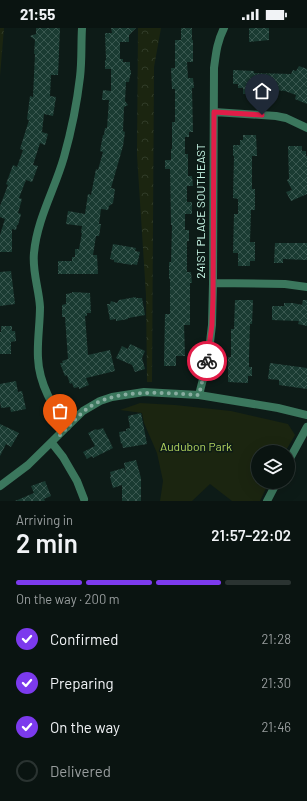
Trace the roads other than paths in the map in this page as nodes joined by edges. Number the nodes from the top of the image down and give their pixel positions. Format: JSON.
{"nodes":[{"id":1,"x":82,"y":28,"type":"edge"},
{"id":2,"x":224,"y":28,"type":"edge"},
{"id":3,"x":214,"y":112,"type":"junction"},
{"id":4,"x":307,"y":128,"type":"edge"},
{"id":5,"x":213,"y":283,"type":"junction"},
{"id":6,"x":307,"y":287,"type":"edge"},
{"id":7,"x":199,"y":395,"type":"junction"},
{"id":8,"x":307,"y":415,"type":"edge"},
{"id":9,"x":68,"y":427,"type":"junction"},
{"id":10,"x":307,"y":427,"type":"edge"},
{"id":11,"x":52,"y":443,"type":"junction"},
{"id":12,"x":295,"y":449,"type":"edge"},
{"id":13,"x":0,"y":486,"type":"edge"},
{"id":14,"x":274,"y":489,"type":"edge"},
{"id":15,"x":84,"y":499,"type":"dead end"},
{"id":16,"x":267,"y":501,"type":"edge"}],
"edges":[{"from":1,"to":9,"type":"street"},
{"from":2,"to":3,"type":"street","name":"241ST PLACE SOUTHEAST"},
{"from":3,"to":4,"type":"street"},
{"from":3,"to":5,"type":"street","name":"241ST PLACE SOUTHEAST"},
{"from":5,"to":6,"type":"street"},
{"from":5,"to":7,"type":"street","name":"241ST PLACE SOUTHEAST"},
{"from":7,"to":8,"type":"street"},
{"from":7,"to":9,"type":"street"},
{"from":9,"to":11,"type":"street"},
{"from":10,"to":12,"type":"street"},
{"from":11,"to":13,"type":"street"},
{"from":11,"to":15,"type":"street"},
{"from":14,"to":16,"type":"street"}]}
